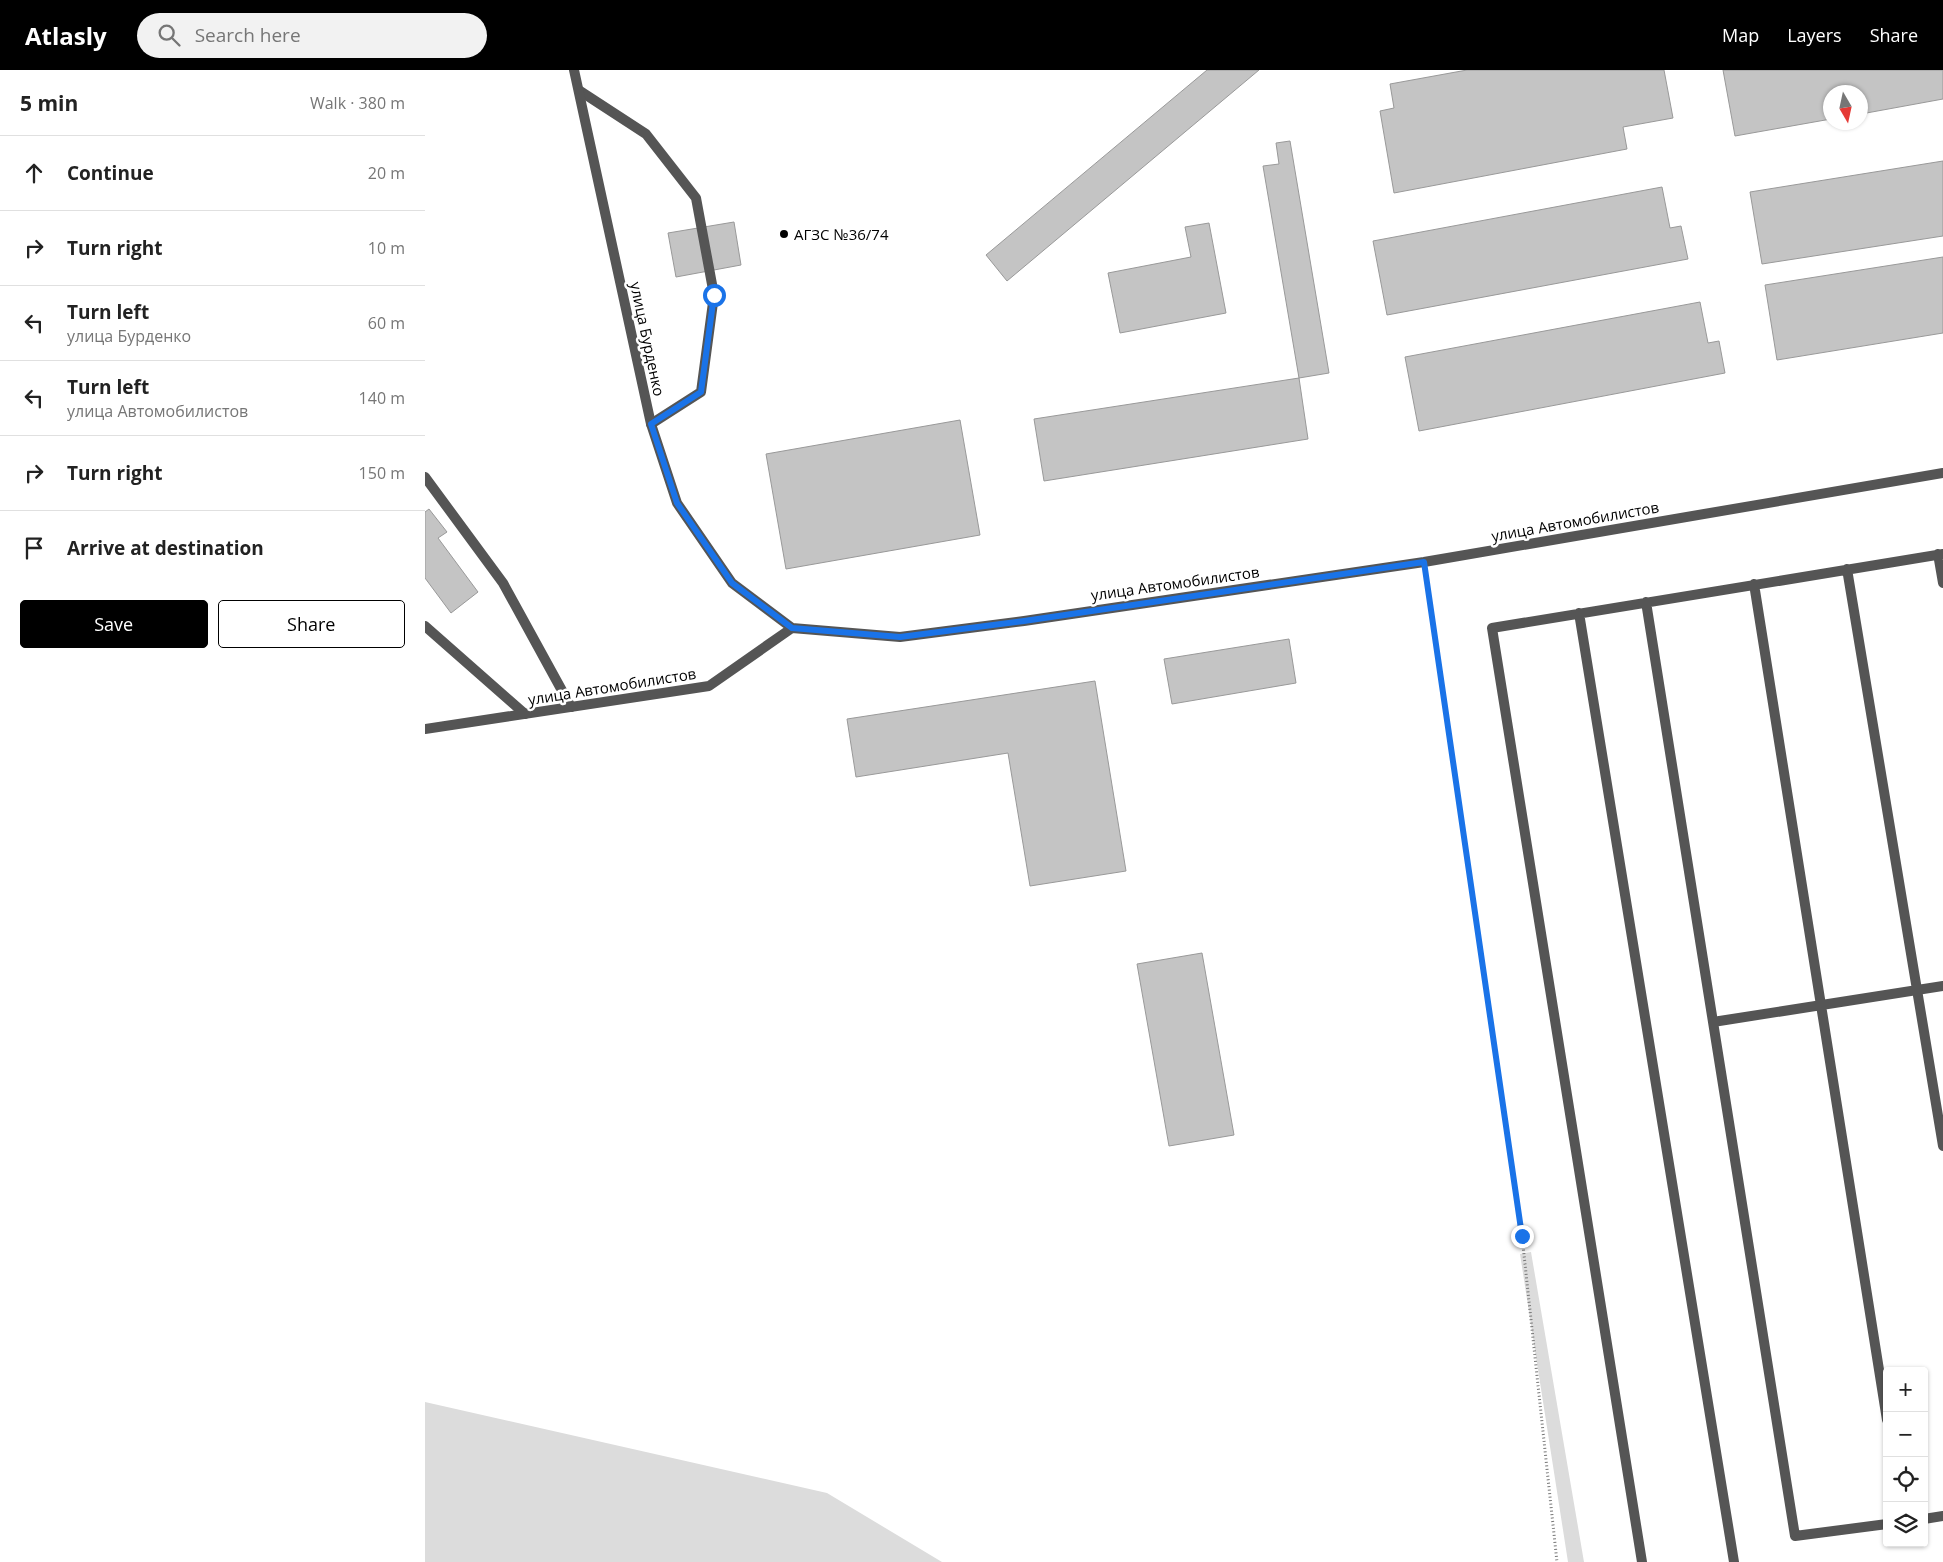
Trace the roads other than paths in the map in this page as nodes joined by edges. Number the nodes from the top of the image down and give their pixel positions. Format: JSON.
{"nodes":[{"id":1,"x":574,"y":70,"type":"edge"},
{"id":2,"x":580,"y":91,"type":"junction"},
{"id":3,"x":651,"y":424,"type":"junction"},
{"id":4,"x":1943,"y":473,"type":"edge"},
{"id":5,"x":425,"y":477,"type":"edge"},
{"id":6,"x":1941,"y":554,"type":"edge"},
{"id":7,"x":1847,"y":569,"type":"junction"},
{"id":8,"x":1943,"y":583,"type":"edge"},
{"id":9,"x":1753,"y":584,"type":"junction"},
{"id":10,"x":1646,"y":602,"type":"junction"},
{"id":11,"x":1579,"y":613,"type":"junction"},
{"id":12,"x":425,"y":626,"type":"edge"},
{"id":13,"x":792,"y":628,"type":"junction"},
{"id":14,"x":571,"y":707,"type":"junction"},
{"id":15,"x":525,"y":714,"type":"junction"},
{"id":16,"x":425,"y":729,"type":"edge"},
{"id":17,"x":1943,"y":986,"type":"edge"},
{"id":18,"x":1917,"y":990,"type":"junction"},
{"id":19,"x":1821,"y":1006,"type":"junction"},
{"id":20,"x":1713,"y":1022,"type":"junction"},
{"id":21,"x":1943,"y":1146,"type":"edge"},
{"id":22,"x":1886,"y":1412,"type":"edge"},
{"id":23,"x":1943,"y":1516,"type":"edge"},
{"id":24,"x":1928,"y":1518,"type":"edge"},
{"id":25,"x":1883,"y":1525,"type":"edge"},
{"id":26,"x":1642,"y":1562,"type":"edge"},
{"id":27,"x":1734,"y":1562,"type":"edge"}],
"edges":[{"from":1,"to":2,"type":"street","name":"улица Бурденко"},
{"from":2,"to":3,"type":"street","name":"улица Бурденко"},
{"from":2,"to":3,"type":"street"},
{"from":3,"to":13,"type":"street","name":"улица Бурденко"},
{"from":4,"to":13,"type":"street","name":"улица Автомобилистов"},
{"from":5,"to":14,"type":"street"},
{"from":6,"to":7,"type":"street"},
{"from":6,"to":8,"type":"street"},
{"from":7,"to":9,"type":"street"},
{"from":7,"to":18,"type":"street"},
{"from":9,"to":10,"type":"street"},
{"from":9,"to":19,"type":"street"},
{"from":10,"to":11,"type":"street"},
{"from":10,"to":20,"type":"street"},
{"from":11,"to":26,"type":"street"},
{"from":11,"to":27,"type":"street"},
{"from":12,"to":15,"type":"street"},
{"from":13,"to":14,"type":"street","name":"улица Автомобилистов"},
{"from":14,"to":15,"type":"street","name":"улица Автомобилистов"},
{"from":15,"to":16,"type":"street","name":"улица Автомобилистов"},
{"from":17,"to":18,"type":"street"},
{"from":18,"to":19,"type":"street"},
{"from":18,"to":21,"type":"street"},
{"from":19,"to":20,"type":"street"},
{"from":19,"to":22,"type":"street"},
{"from":20,"to":25,"type":"street"},
{"from":23,"to":24,"type":"street"}]}
